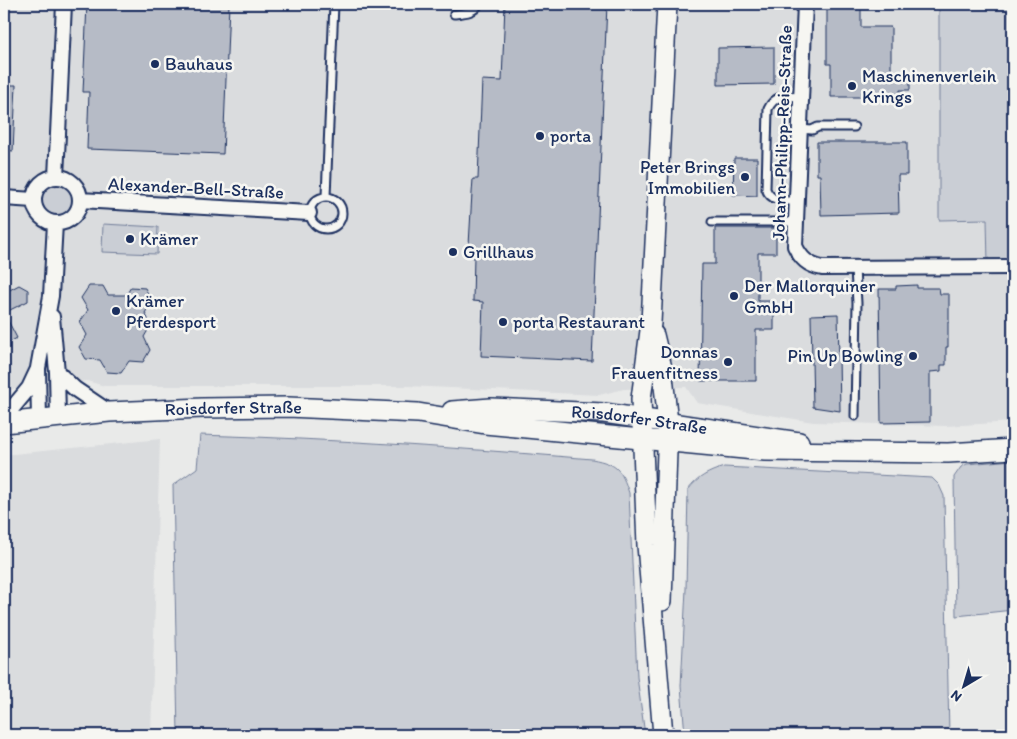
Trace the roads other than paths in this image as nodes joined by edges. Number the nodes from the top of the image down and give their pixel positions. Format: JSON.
{"nodes":[{"id":1,"x":64,"y":4,"type":"edge"},
{"id":2,"x":334,"y":4,"type":"edge"},
{"id":3,"x":479,"y":4,"type":"edge"},
{"id":4,"x":667,"y":4,"type":"edge"},
{"id":5,"x":805,"y":4,"type":"edge"},
{"id":6,"x":454,"y":14,"type":"dead end"},
{"id":7,"x":801,"y":97,"type":"junction"},
{"id":8,"x":854,"y":126,"type":"dead end"},
{"id":9,"x":799,"y":130,"type":"junction"},
{"id":10,"x":56,"y":177,"type":"junction"},
{"id":11,"x":326,"y":196,"type":"junction"},
{"id":12,"x":4,"y":198,"type":"edge"},
{"id":13,"x":33,"y":200,"type":"junction"},
{"id":14,"x":80,"y":200,"type":"junction"},
{"id":15,"x":796,"y":201,"type":"junction"},
{"id":16,"x":309,"y":213,"type":"junction"},
{"id":17,"x":712,"y":222,"type":"dead end"},
{"id":18,"x":796,"y":222,"type":"junction"},
{"id":19,"x":55,"y":224,"type":"junction"},
{"id":20,"x":1013,"y":267,"type":"edge"},
{"id":21,"x":855,"y":269,"type":"junction"},
{"id":22,"x":51,"y":296,"type":"junction"},
{"id":23,"x":651,"y":322,"type":"junction"},
{"id":24,"x":38,"y":368,"type":"junction"},
{"id":25,"x":57,"y":372,"type":"junction"},
{"id":26,"x":109,"y":412,"type":"junction"},
{"id":27,"x":418,"y":413,"type":"junction"},
{"id":28,"x":855,"y":416,"type":"dead end"},
{"id":29,"x":4,"y":418,"type":"edge"},
{"id":30,"x":48,"y":419,"type":"junction"},
{"id":31,"x":641,"y":419,"type":"junction"},
{"id":32,"x":668,"y":422,"type":"junction"},
{"id":33,"x":4,"y":423,"type":"edge"},
{"id":34,"x":644,"y":440,"type":"junction"},
{"id":35,"x":668,"y":442,"type":"junction"},
{"id":36,"x":1013,"y":449,"type":"edge"},
{"id":37,"x":859,"y":452,"type":"junction"},
{"id":38,"x":658,"y":665,"type":"junction"},
{"id":39,"x":663,"y":735,"type":"edge"}],
"edges":[{"from":1,"to":10,"type":"street"},
{"from":2,"to":11,"type":"lane"},
{"from":3,"to":6,"type":"lane"},
{"from":4,"to":23,"type":"main road"},
{"from":5,"to":7,"type":"street","name":"Johann-Philipp-Reis-Straße"},
{"from":7,"to":9,"type":"street","name":"Johann-Philipp-Reis-Straße"},
{"from":7,"to":15,"type":"lane"},
{"from":8,"to":9,"type":"lane"},
{"from":9,"to":15,"type":"street","name":"Johann-Philipp-Reis-Straße"},
{"from":10,"to":13,"type":"street"},
{"from":10,"to":14,"type":"street"},
{"from":11,"to":16,"type":"lane"},
{"from":11,"to":16,"type":"lane"},
{"from":12,"to":13,"type":"street"},
{"from":13,"to":19,"type":"street"},
{"from":14,"to":16,"type":"street","name":"Alexander-Bell-Straße"},
{"from":14,"to":19,"type":"street"},
{"from":15,"to":18,"type":"street","name":"Johann-Philipp-Reis-Straße"},
{"from":17,"to":18,"type":"lane"},
{"from":18,"to":21,"type":"street","name":"Johann-Philipp-Reis-Straße"},
{"from":19,"to":22,"type":"street"},
{"from":20,"to":21,"type":"street","name":"Johann-Philipp-Reis-Straße"},
{"from":21,"to":28,"type":"lane"},
{"from":22,"to":24,"type":"street"},
{"from":22,"to":25,"type":"street"},
{"from":23,"to":31,"type":"main road"},
{"from":23,"to":32,"type":"main road"},
{"from":24,"to":29,"type":"street"},
{"from":24,"to":30,"type":"street"},
{"from":25,"to":26,"type":"street"},
{"from":25,"to":30,"type":"street"},
{"from":26,"to":27,"type":"main road","name":"Roisdorfer Straße"},
{"from":26,"to":30,"type":"main road","name":"Roisdorfer Straße"},
{"from":27,"to":31,"type":"main road","name":"Roisdorfer Straße"},
{"from":27,"to":34,"type":"main road","name":"Roisdorfer Straße"},
{"from":30,"to":33,"type":"main road","name":"Roisdorfer Straße"},
{"from":31,"to":32,"type":"main road","name":"Roisdorfer Straße"},
{"from":31,"to":34,"type":"main road"},
{"from":32,"to":35,"type":"main road"},
{"from":32,"to":37,"type":"main road","name":"Roisdorfer Straße"},
{"from":34,"to":35,"type":"main road","name":"Roisdorfer Straße"},
{"from":34,"to":38,"type":"main road"},
{"from":35,"to":37,"type":"main road","name":"Roisdorfer Straße"},
{"from":35,"to":38,"type":"main road"},
{"from":36,"to":37,"type":"main road","name":"Roisdorfer Straße"},
{"from":38,"to":39,"type":"main road"}]}
